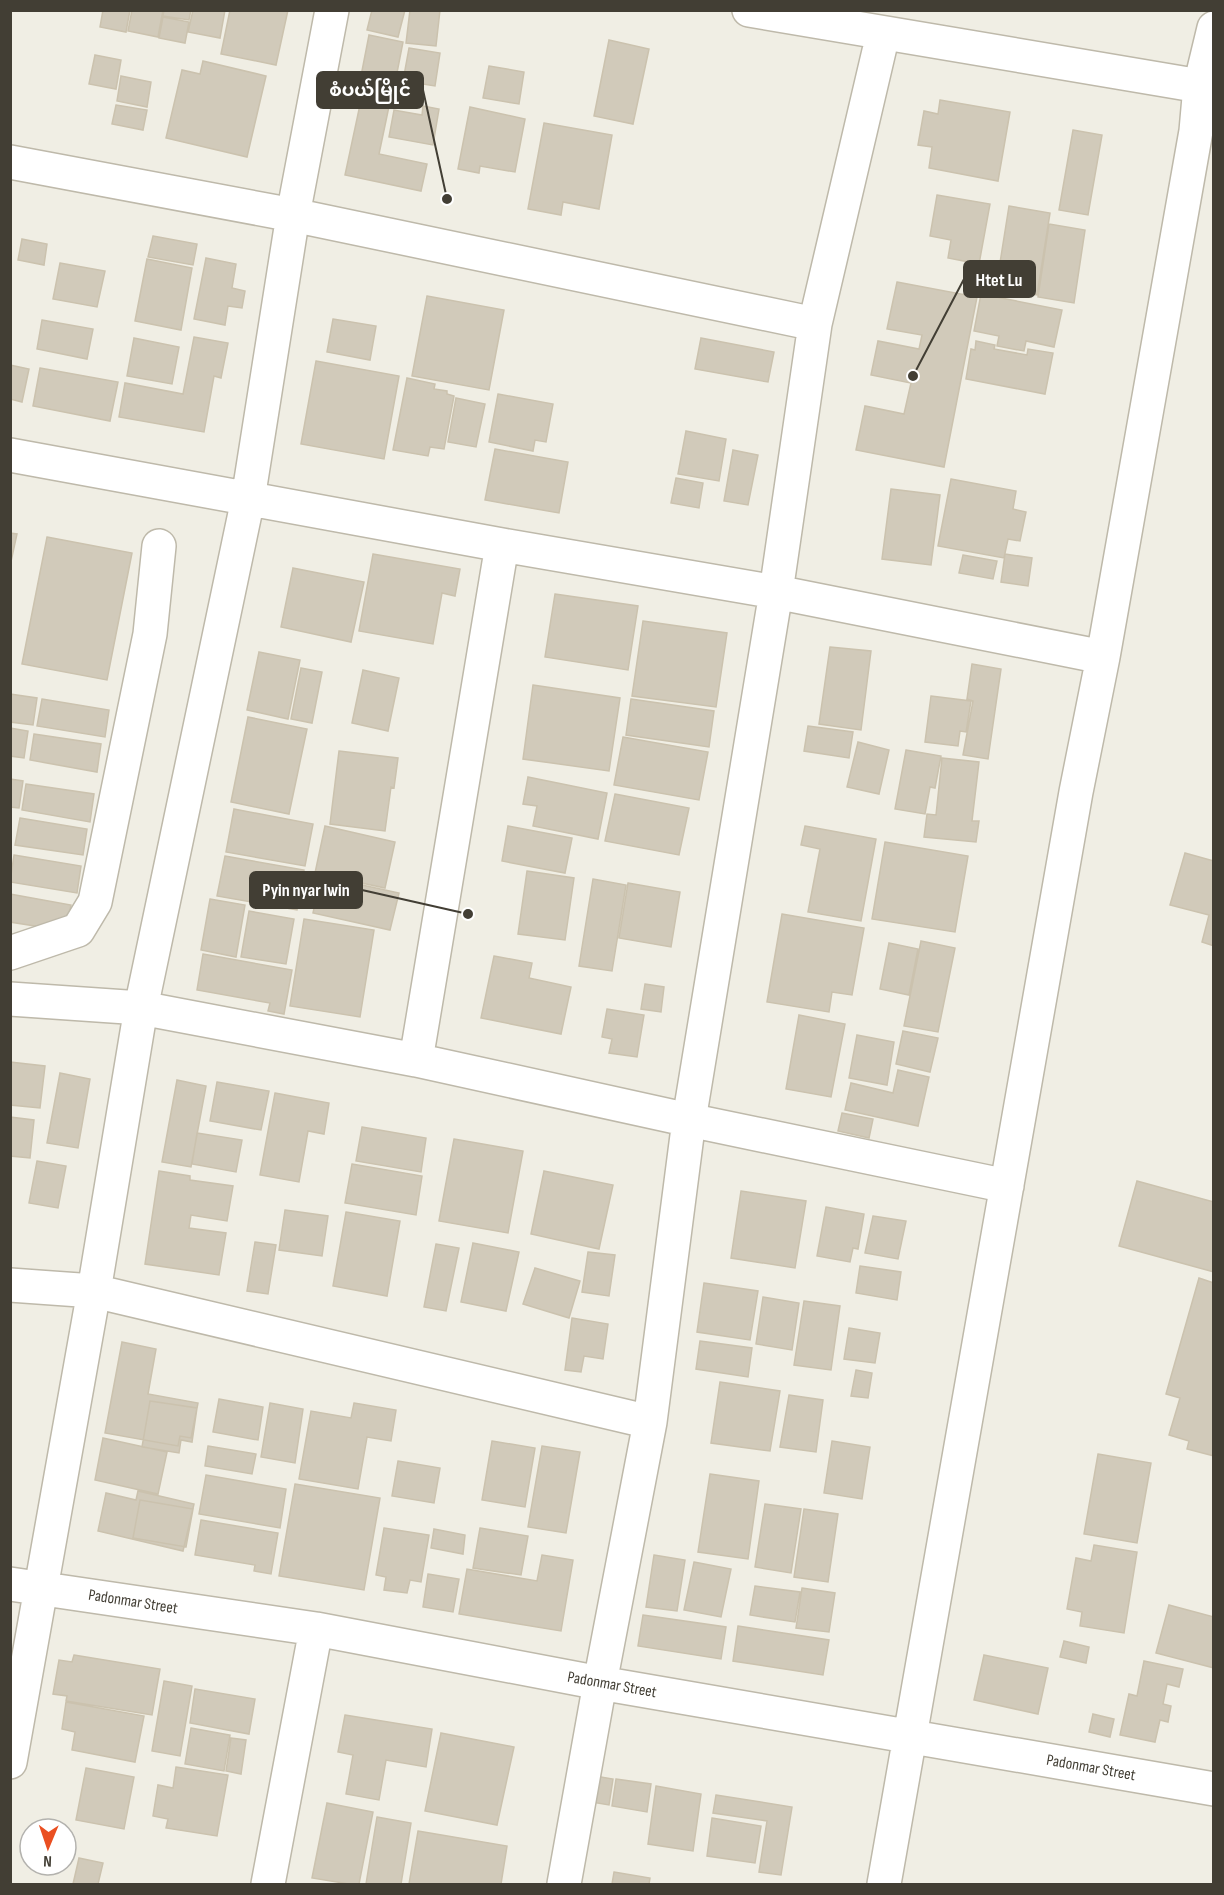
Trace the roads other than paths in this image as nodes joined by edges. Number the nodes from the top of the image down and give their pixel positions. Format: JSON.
{"nodes":[{"id":1,"x":332,"y":10,"type":"edge"},
{"id":2,"x":749,"y":10,"type":"edge"},
{"id":3,"x":1214,"y":28,"type":"edge"},
{"id":4,"x":883,"y":33,"type":"junction"},
{"id":5,"x":1200,"y":86,"type":"junction"},
{"id":6,"x":10,"y":162,"type":"edge"},
{"id":7,"x":293,"y":215,"type":"junction"},
{"id":8,"x":816,"y":324,"type":"junction"},
{"id":9,"x":10,"y":455,"type":"edge"},
{"id":10,"x":248,"y":499,"type":"junction"},
{"id":11,"x":502,"y":545,"type":"junction"},
{"id":12,"x":159,"y":546,"type":"dead end"},
{"id":13,"x":776,"y":592,"type":"junction"},
{"id":14,"x":1103,"y":657,"type":"junction"},
{"id":15,"x":10,"y":953,"type":"edge"},
{"id":16,"x":10,"y":999,"type":"edge"},
{"id":17,"x":141,"y":1008,"type":"junction"},
{"id":18,"x":416,"y":1060,"type":"junction"},
{"id":19,"x":689,"y":1120,"type":"junction"},
{"id":20,"x":1007,"y":1186,"type":"junction"},
{"id":21,"x":10,"y":1285,"type":"edge"},
{"id":22,"x":94,"y":1291,"type":"junction"},
{"id":23,"x":650,"y":1422,"type":"junction"},
{"id":24,"x":26,"y":1586,"type":"edge"},
{"id":25,"x":316,"y":1629,"type":"junction"},
{"id":26,"x":600,"y":1683,"type":"junction"},
{"id":27,"x":911,"y":1738,"type":"junction"},
{"id":28,"x":10,"y":1762,"type":"edge"},
{"id":29,"x":1214,"y":1789,"type":"edge"},
{"id":30,"x":268,"y":1884,"type":"edge"},
{"id":31,"x":564,"y":1884,"type":"edge"},
{"id":32,"x":884,"y":1884,"type":"edge"}],
"edges":[{"from":1,"to":7,"type":"street"},
{"from":2,"to":4,"type":"street"},
{"from":3,"to":5,"type":"street"},
{"from":4,"to":5,"type":"street"},
{"from":4,"to":8,"type":"street"},
{"from":5,"to":14,"type":"street"},
{"from":6,"to":7,"type":"street"},
{"from":7,"to":8,"type":"street"},
{"from":7,"to":10,"type":"street"},
{"from":8,"to":13,"type":"street"},
{"from":9,"to":10,"type":"street"},
{"from":10,"to":11,"type":"street"},
{"from":10,"to":17,"type":"street"},
{"from":11,"to":13,"type":"street"},
{"from":11,"to":18,"type":"street"},
{"from":12,"to":15,"type":"street"},
{"from":13,"to":14,"type":"street"},
{"from":13,"to":19,"type":"street"},
{"from":14,"to":20,"type":"street"},
{"from":16,"to":17,"type":"street"},
{"from":17,"to":18,"type":"street"},
{"from":17,"to":22,"type":"street"},
{"from":18,"to":19,"type":"street"},
{"from":19,"to":20,"type":"street"},
{"from":19,"to":23,"type":"street"},
{"from":20,"to":27,"type":"street"},
{"from":21,"to":22,"type":"street"},
{"from":22,"to":23,"type":"street"},
{"from":22,"to":24,"type":"street"},
{"from":23,"to":26,"type":"street"},
{"from":24,"to":25,"type":"street","name":"Padonmar Street"},
{"from":24,"to":28,"type":"street"},
{"from":25,"to":26,"type":"street","name":"Padonmar Street"},
{"from":25,"to":30,"type":"street"},
{"from":26,"to":27,"type":"street","name":"Padonmar Street"},
{"from":26,"to":31,"type":"street"},
{"from":27,"to":29,"type":"street","name":"Padonmar Street"},
{"from":27,"to":32,"type":"street"}]}
